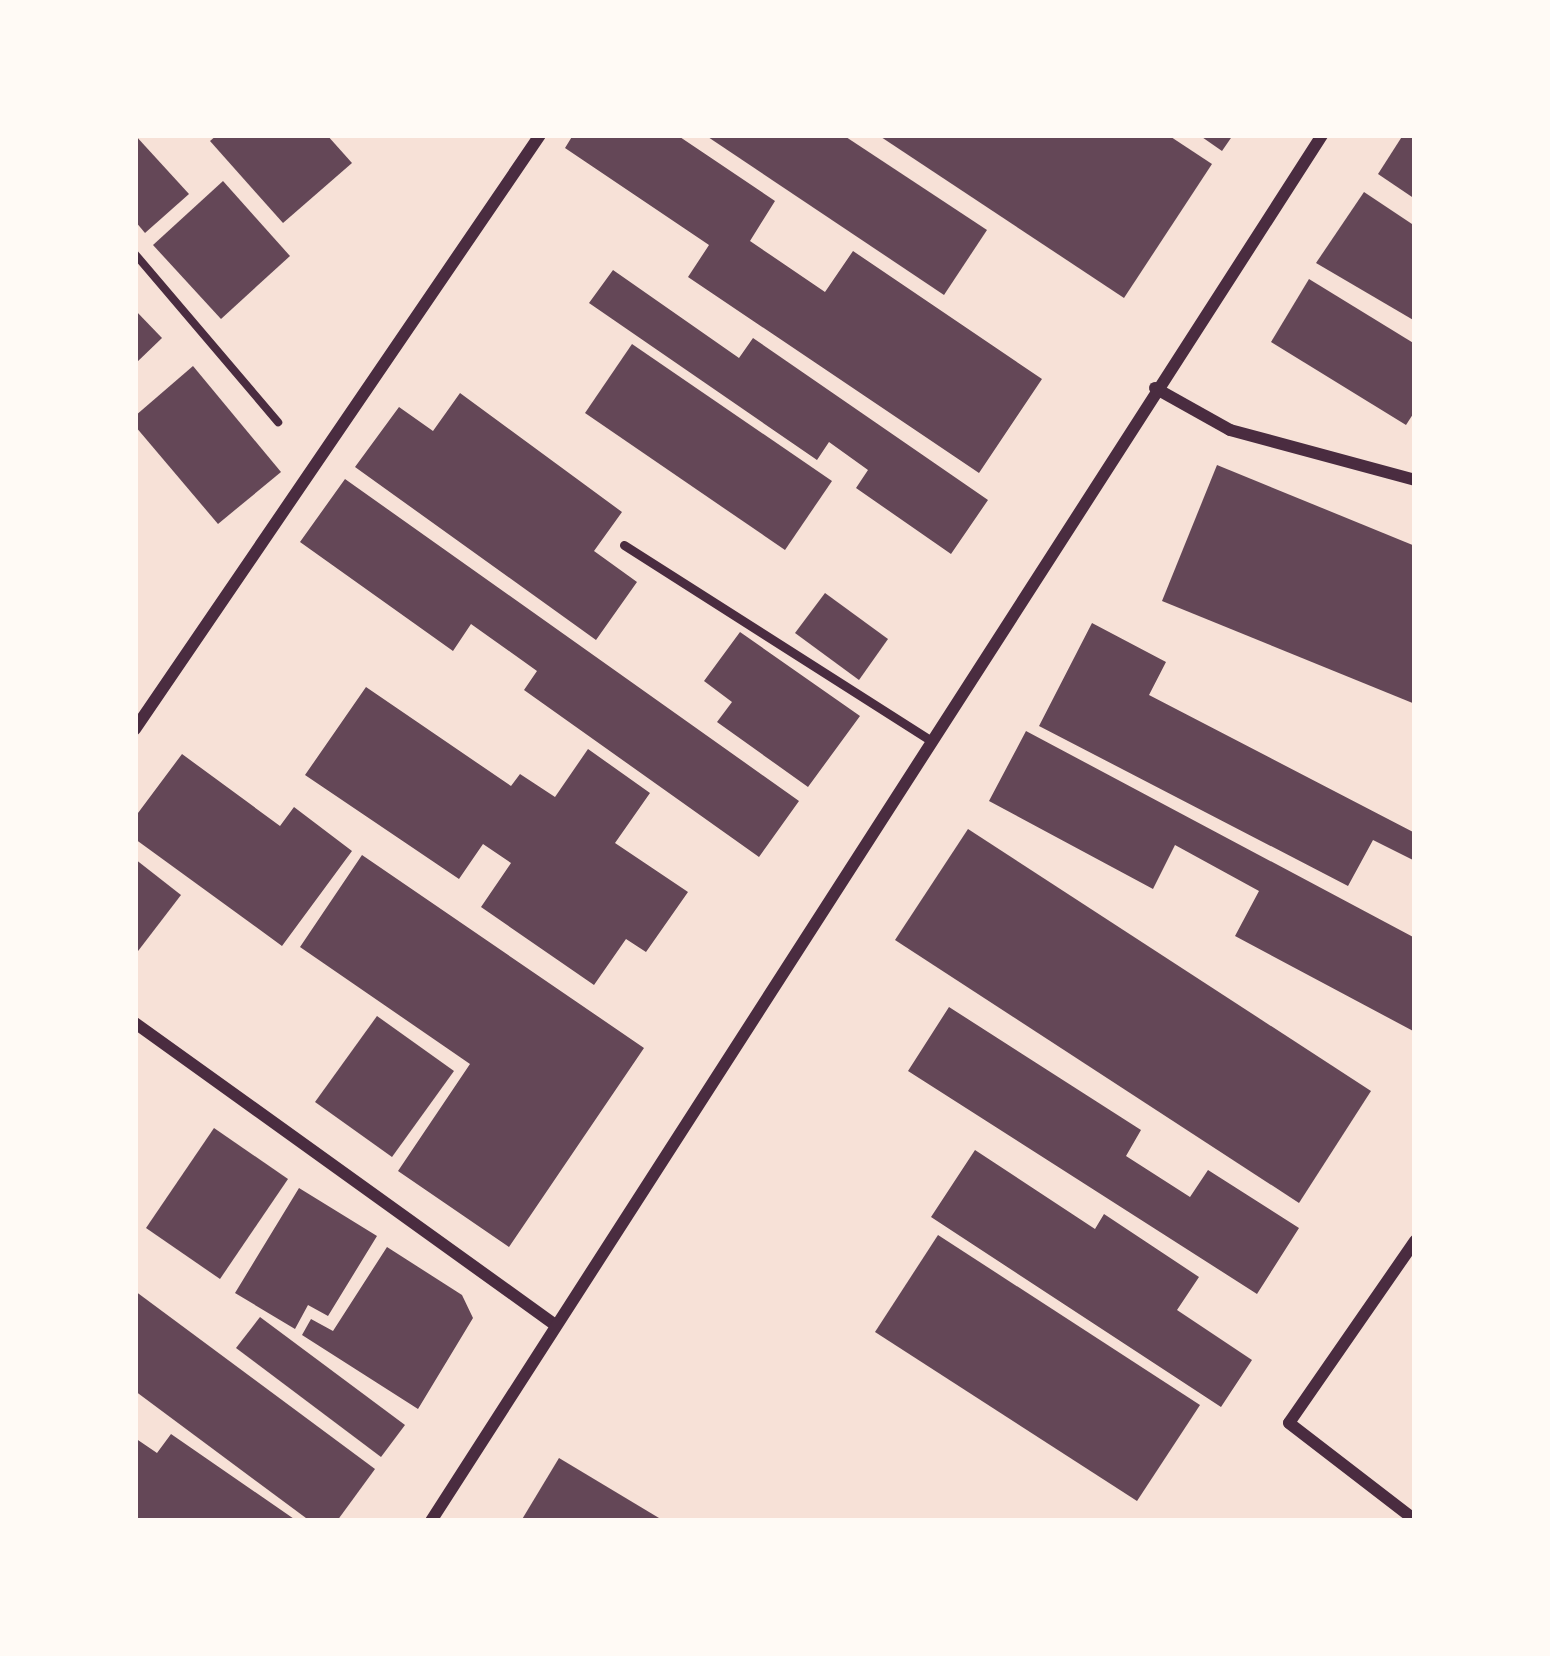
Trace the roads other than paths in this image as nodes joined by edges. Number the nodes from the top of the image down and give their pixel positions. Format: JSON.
{"nodes":[{"id":1,"x":540,"y":135,"type":"edge"},
{"id":2,"x":1322,"y":135,"type":"edge"},
{"id":3,"x":1155,"y":388,"type":"junction"},
{"id":4,"x":1415,"y":480,"type":"edge"},
{"id":5,"x":624,"y":545,"type":"dead end"},
{"id":6,"x":135,"y":729,"type":"edge"},
{"id":7,"x":929,"y":740,"type":"junction"},
{"id":8,"x":135,"y":1023,"type":"edge"},
{"id":9,"x":1415,"y":1241,"type":"edge"},
{"id":10,"x":554,"y":1324,"type":"junction"},
{"id":11,"x":1415,"y":1520,"type":"edge"},
{"id":12,"x":430,"y":1521,"type":"edge"}],
"edges":[{"from":1,"to":6,"type":"street"},
{"from":2,"to":3,"type":"street"},
{"from":3,"to":4,"type":"street"},
{"from":3,"to":7,"type":"street"},
{"from":5,"to":7,"type":"lane"},
{"from":7,"to":10,"type":"street"},
{"from":8,"to":10,"type":"street"},
{"from":9,"to":11,"type":"street"},
{"from":10,"to":12,"type":"street"}]}
